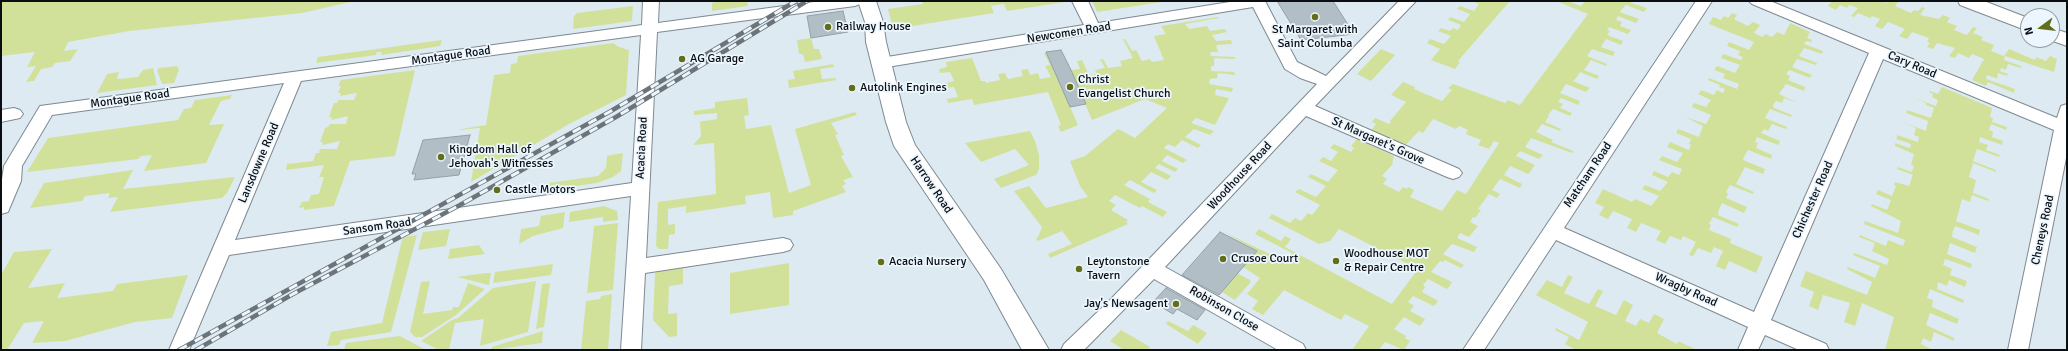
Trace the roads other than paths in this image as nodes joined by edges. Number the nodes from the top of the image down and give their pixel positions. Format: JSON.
{"nodes":[{"id":1,"x":651,"y":1,"type":"edge"},
{"id":2,"x":855,"y":1,"type":"edge"},
{"id":3,"x":867,"y":1,"type":"edge"},
{"id":4,"x":1080,"y":1,"type":"edge"},
{"id":5,"x":1257,"y":1,"type":"edge"},
{"id":6,"x":1408,"y":1,"type":"edge"},
{"id":7,"x":1704,"y":1,"type":"edge"},
{"id":8,"x":1757,"y":1,"type":"edge"},
{"id":9,"x":1967,"y":1,"type":"edge"},
{"id":10,"x":2020,"y":22,"type":"edge"},
{"id":11,"x":650,"y":29,"type":"junction"},
{"id":12,"x":1093,"y":29,"type":"junction"},
{"id":13,"x":1878,"y":51,"type":"junction"},
{"id":14,"x":881,"y":63,"type":"junction"},
{"id":15,"x":295,"y":76,"type":"junction"},
{"id":16,"x":1328,"y":83,"type":"junction"},
{"id":17,"x":1304,"y":108,"type":"junction"},
{"id":18,"x":2066,"y":122,"type":"edge"},
{"id":19,"x":1453,"y":173,"type":"dead end"},
{"id":20,"x":640,"y":188,"type":"junction"},
{"id":21,"x":1,"y":207,"type":"edge"},
{"id":22,"x":1552,"y":230,"type":"junction"},
{"id":23,"x":783,"y":245,"type":"dead end"},
{"id":24,"x":223,"y":249,"type":"junction"},
{"id":25,"x":636,"y":267,"type":"junction"},
{"id":26,"x":1152,"y":269,"type":"junction"},
{"id":27,"x":1759,"y":323,"type":"junction"},
{"id":28,"x":179,"y":350,"type":"edge"},
{"id":29,"x":630,"y":350,"type":"edge"},
{"id":30,"x":1036,"y":350,"type":"edge"},
{"id":31,"x":1071,"y":350,"type":"edge"},
{"id":32,"x":1296,"y":350,"type":"edge"},
{"id":33,"x":1473,"y":350,"type":"edge"},
{"id":34,"x":1748,"y":350,"type":"edge"},
{"id":35,"x":1819,"y":350,"type":"edge"},
{"id":36,"x":2018,"y":350,"type":"edge"}],
"edges":[{"from":1,"to":11,"type":"street","name":"Acacia Road"},
{"from":2,"to":11,"type":"street","name":"Montague Road"},
{"from":3,"to":14,"type":"main road","name":"Harrow Road"},
{"from":4,"to":12,"type":"street"},
{"from":5,"to":12,"type":"street","name":"Newcomen Road"},
{"from":5,"to":16,"type":"street"},
{"from":6,"to":16,"type":"street","name":"Woodhouse Road"},
{"from":7,"to":22,"type":"street","name":"Matcham Road"},
{"from":8,"to":13,"type":"street","name":"Cary Road"},
{"from":9,"to":10,"type":"main road"},
{"from":11,"to":15,"type":"street","name":"Montague Road"},
{"from":11,"to":20,"type":"street","name":"Acacia Road"},
{"from":12,"to":14,"type":"street","name":"Newcomen Road"},
{"from":13,"to":18,"type":"street","name":"Cary Road"},
{"from":13,"to":27,"type":"street","name":"Chichester Road"},
{"from":14,"to":30,"type":"main road","name":"Harrow Road"},
{"from":15,"to":21,"type":"street","name":"Montague Road"},
{"from":15,"to":24,"type":"street","name":"Lansdowne Road"},
{"from":16,"to":17,"type":"street","name":"Woodhouse Road"},
{"from":17,"to":19,"type":"street","name":"St Margaret's Grove"},
{"from":17,"to":26,"type":"street","name":"Woodhouse Road"},
{"from":18,"to":36,"type":"street","name":"Cheneys Road"},
{"from":20,"to":24,"type":"street","name":"Sansom Road"},
{"from":20,"to":25,"type":"street","name":"Acacia Road"},
{"from":22,"to":27,"type":"street","name":"Wragby Road"},
{"from":22,"to":33,"type":"street","name":"Matcham Road"},
{"from":23,"to":25,"type":"street"},
{"from":24,"to":28,"type":"street"},
{"from":25,"to":29,"type":"street","name":"Acacia Road"},
{"from":26,"to":31,"type":"street","name":"Woodhouse Road"},
{"from":26,"to":32,"type":"street","name":"Robinson Close"},
{"from":27,"to":34,"type":"street","name":"Chichester Road"},
{"from":27,"to":35,"type":"street","name":"Wragby Road"}]}
